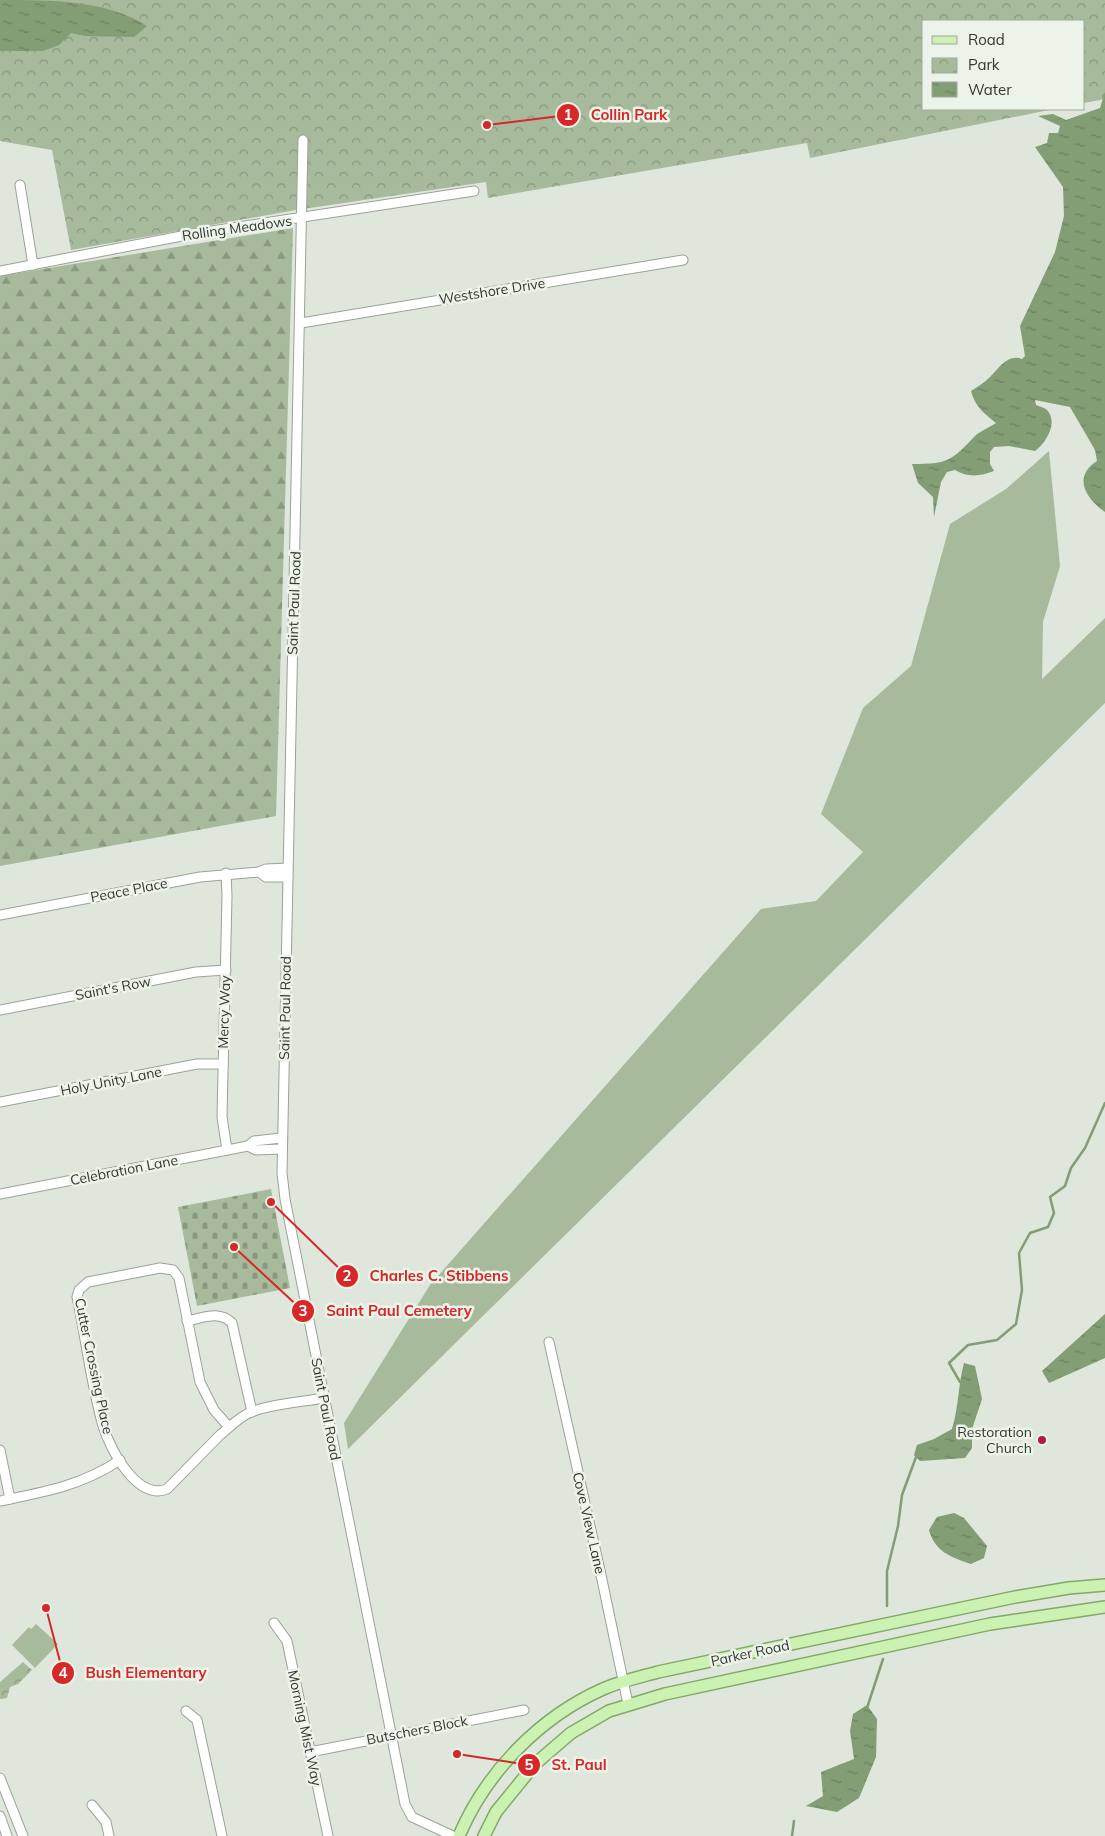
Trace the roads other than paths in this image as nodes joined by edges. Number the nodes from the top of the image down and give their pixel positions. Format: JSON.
{"nodes":[{"id":1,"x":303,"y":140,"type":"dead end"},
{"id":2,"x":20,"y":186,"type":"dead end"},
{"id":3,"x":474,"y":191,"type":"dead end"},
{"id":4,"x":302,"y":218,"type":"junction"},
{"id":5,"x":684,"y":260,"type":"dead end"},
{"id":6,"x":33,"y":265,"type":"junction"},
{"id":7,"x":0,"y":271,"type":"edge"},
{"id":8,"x":301,"y":323,"type":"junction"},
{"id":9,"x":226,"y":873,"type":"junction"},
{"id":10,"x":288,"y":873,"type":"junction"},
{"id":11,"x":0,"y":915,"type":"edge"},
{"id":12,"x":226,"y":970,"type":"junction"},
{"id":13,"x":0,"y":1010,"type":"edge"},
{"id":14,"x":223,"y":1064,"type":"junction"},
{"id":15,"x":0,"y":1102,"type":"edge"},
{"id":16,"x":281,"y":1138,"type":"junction"},
{"id":17,"x":248,"y":1146,"type":"junction"},
{"id":18,"x":282,"y":1149,"type":"junction"},
{"id":19,"x":227,"y":1150,"type":"junction"},
{"id":20,"x":0,"y":1194,"type":"edge"},
{"id":21,"x":188,"y":1321,"type":"junction"},
{"id":22,"x":549,"y":1342,"type":"dead end"},
{"id":23,"x":324,"y":1398,"type":"junction"},
{"id":24,"x":252,"y":1412,"type":"junction"},
{"id":25,"x":229,"y":1427,"type":"junction"},
{"id":26,"x":0,"y":1450,"type":"edge"},
{"id":27,"x":120,"y":1460,"type":"junction"},
{"id":28,"x":10,"y":1499,"type":"junction"},
{"id":29,"x":0,"y":1501,"type":"edge"},
{"id":30,"x":1105,"y":1585,"type":"edge"},
{"id":31,"x":1105,"y":1607,"type":"edge"},
{"id":32,"x":274,"y":1623,"type":"dead end"},
{"id":33,"x":622,"y":1681,"type":"junction"},
{"id":34,"x":628,"y":1704,"type":"junction"},
{"id":35,"x":524,"y":1710,"type":"dead end"},
{"id":36,"x":186,"y":1711,"type":"dead end"},
{"id":37,"x":390,"y":1735,"type":"junction"},
{"id":38,"x":310,"y":1752,"type":"junction"},
{"id":39,"x":0,"y":1778,"type":"edge"},
{"id":40,"x":92,"y":1805,"type":"dead end"},
{"id":41,"x":0,"y":1816,"type":"edge"},
{"id":42,"x":7,"y":1836,"type":"edge"},
{"id":43,"x":23,"y":1836,"type":"edge"},
{"id":44,"x":109,"y":1836,"type":"edge"},
{"id":45,"x":222,"y":1836,"type":"edge"},
{"id":46,"x":328,"y":1836,"type":"edge"},
{"id":47,"x":453,"y":1836,"type":"edge"},
{"id":48,"x":458,"y":1836,"type":"edge"},
{"id":49,"x":484,"y":1836,"type":"edge"}],
"edges":[{"from":1,"to":4,"type":"street","name":"Saint Paul Road"},
{"from":2,"to":6,"type":"street"},
{"from":3,"to":4,"type":"street","name":"Rolling Meadows"},
{"from":4,"to":6,"type":"street","name":"Rolling Meadows"},
{"from":4,"to":8,"type":"street","name":"Saint Paul Road"},
{"from":5,"to":8,"type":"street","name":"Westshore Drive"},
{"from":6,"to":7,"type":"street","name":"Rolling Meadows"},
{"from":8,"to":10,"type":"street","name":"Saint Paul Road"},
{"from":9,"to":10,"type":"street","name":"Peace Place"},
{"from":9,"to":11,"type":"street","name":"Peace Place"},
{"from":9,"to":12,"type":"street","name":"Mercy Way"},
{"from":10,"to":16,"type":"street","name":"Saint Paul Road"},
{"from":12,"to":13,"type":"street","name":"Saint's Row"},
{"from":12,"to":14,"type":"street","name":"Mercy Way"},
{"from":14,"to":15,"type":"street","name":"Holy Unity Lane"},
{"from":14,"to":19,"type":"street","name":"Mercy Way"},
{"from":16,"to":17,"type":"street","name":"Celebration Lane"},
{"from":16,"to":18,"type":"street","name":"Saint Paul Road"},
{"from":17,"to":18,"type":"street","name":"Celebration Lane"},
{"from":17,"to":19,"type":"street","name":"Celebration Lane"},
{"from":18,"to":23,"type":"street","name":"Saint Paul Road"},
{"from":19,"to":20,"type":"street","name":"Celebration Lane"},
{"from":21,"to":24,"type":"street"},
{"from":21,"to":25,"type":"street"},
{"from":21,"to":27,"type":"street","name":"Cutter Crossing Place"},
{"from":22,"to":33,"type":"street","name":"Cove View Lane"},
{"from":23,"to":24,"type":"street","name":"Cutter Crossing Place"},
{"from":23,"to":37,"type":"street","name":"Saint Paul Road"},
{"from":24,"to":25,"type":"street","name":"Cutter Crossing Place"},
{"from":25,"to":27,"type":"street","name":"Cutter Crossing Place"},
{"from":26,"to":28,"type":"street"},
{"from":27,"to":28,"type":"street"},
{"from":28,"to":29,"type":"street"},
{"from":30,"to":33,"type":"main road","name":"Parker Road"},
{"from":31,"to":34,"type":"main road","name":"Parker Road"},
{"from":32,"to":38,"type":"street","name":"Morning Mist Way"},
{"from":33,"to":34,"type":"street","name":"Cove View Lane"},
{"from":33,"to":48,"type":"main road","name":"Parker Road"},
{"from":34,"to":49,"type":"main road","name":"Parker Road"},
{"from":35,"to":37,"type":"street","name":"Butschers Block"},
{"from":36,"to":45,"type":"street"},
{"from":37,"to":38,"type":"street","name":"Butschers Block"},
{"from":37,"to":47,"type":"street","name":"Saint Paul Road"},
{"from":38,"to":46,"type":"street","name":"Morning Mist Way"},
{"from":39,"to":43,"type":"street"},
{"from":40,"to":44,"type":"street"},
{"from":41,"to":42,"type":"street"}]}
